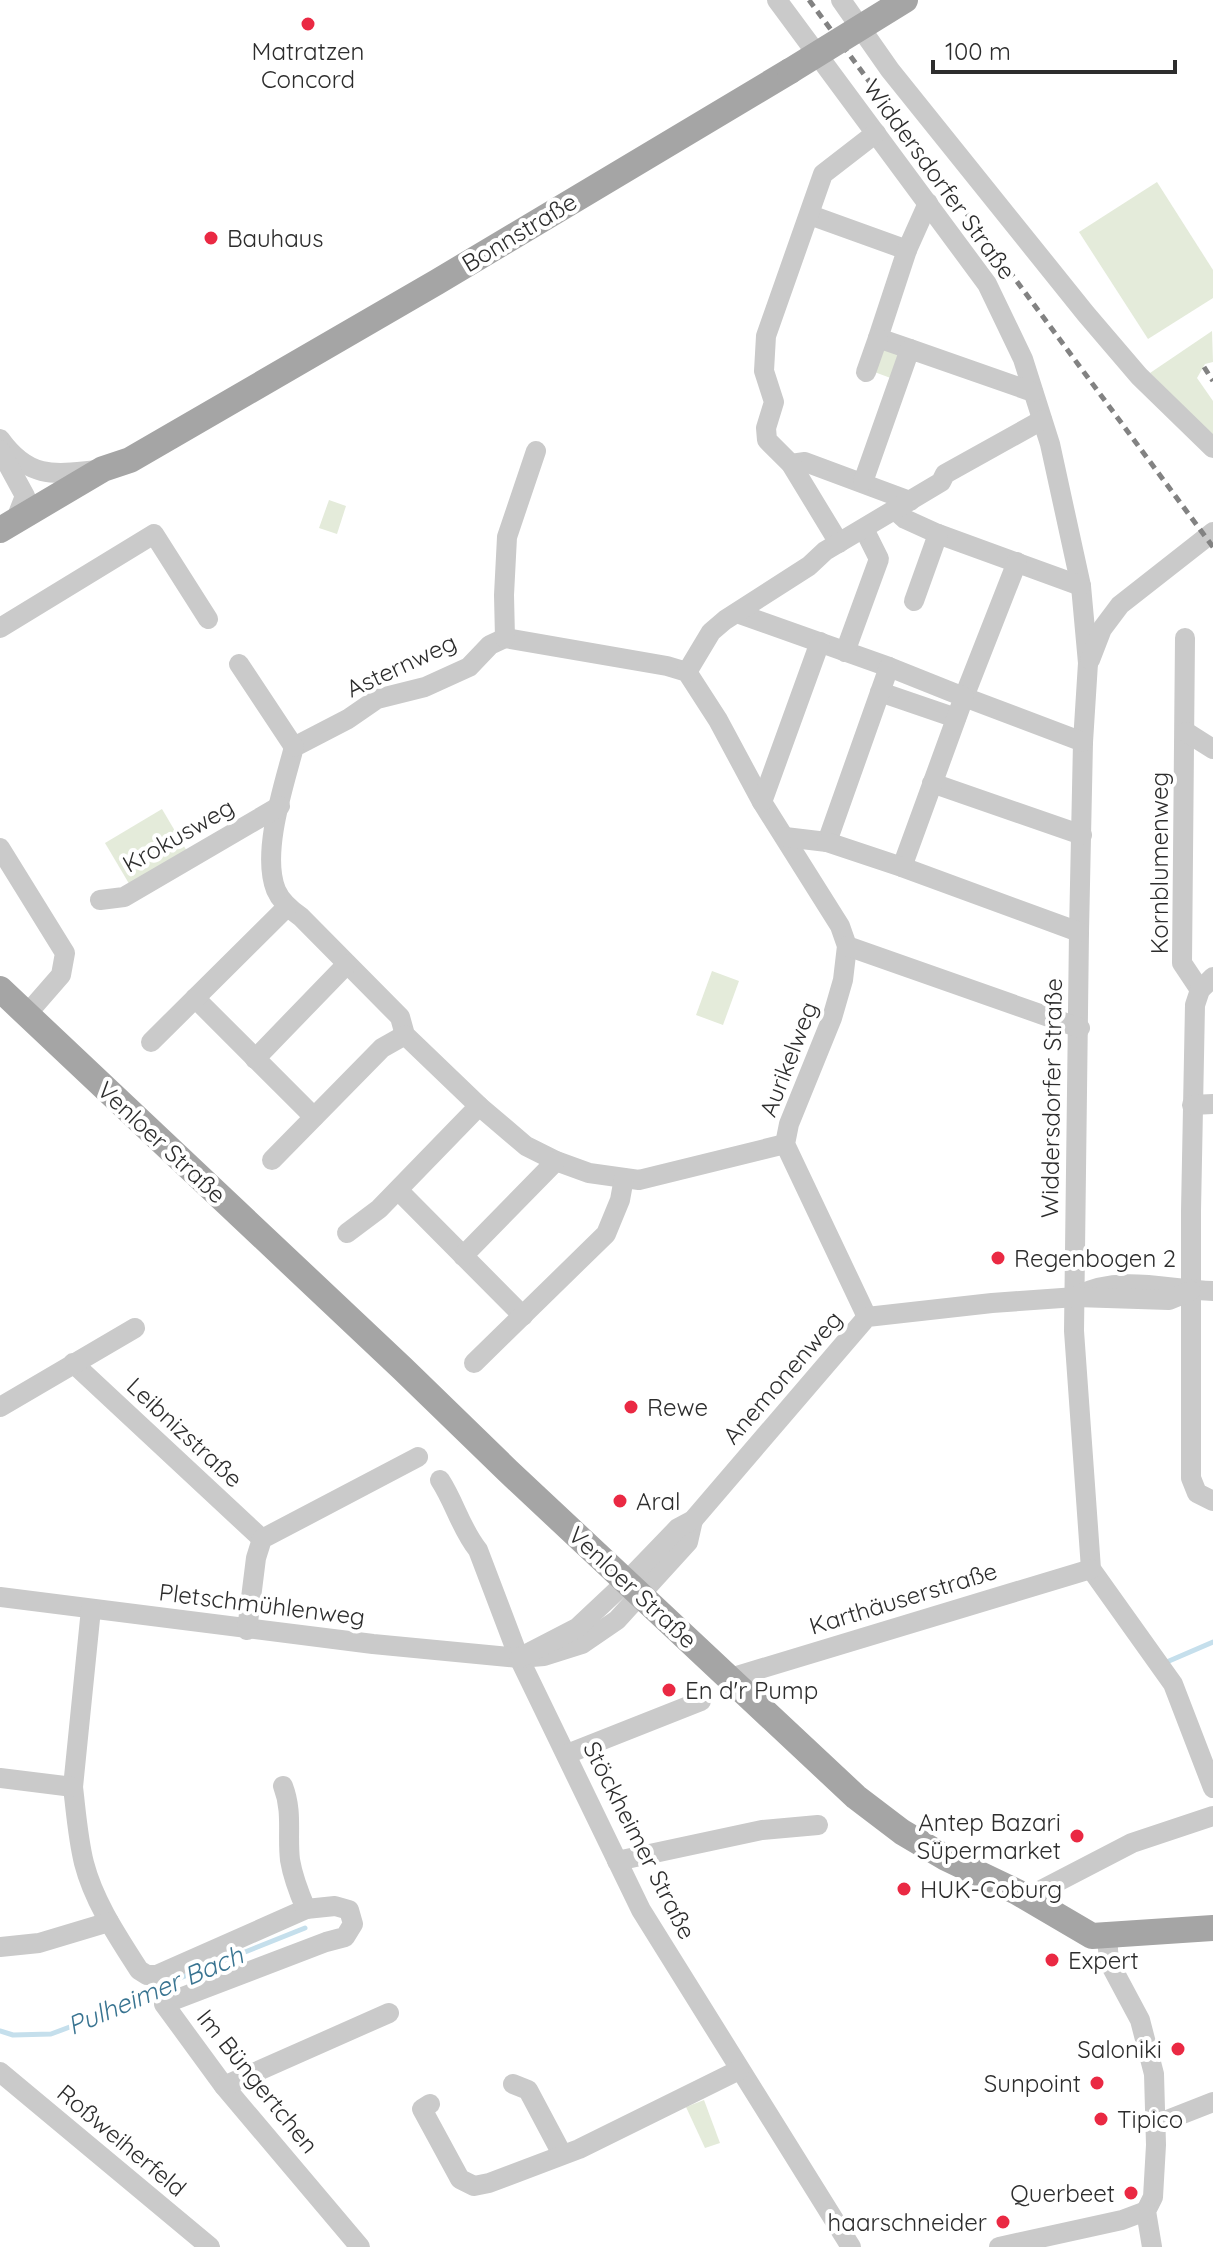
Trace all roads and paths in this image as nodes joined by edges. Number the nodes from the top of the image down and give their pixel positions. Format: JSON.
{"nodes":[{"id":1,"x":841,"y":0,"type":"edge"},
{"id":2,"x":905,"y":0,"type":"edge"},
{"id":3,"x":783,"y":8,"type":"edge"},
{"id":4,"x":876,"y":133,"type":"junction"},
{"id":5,"x":928,"y":203,"type":"junction"},
{"id":6,"x":810,"y":215,"type":"junction"},
{"id":7,"x":907,"y":250,"type":"junction"},
{"id":8,"x":878,"y":338,"type":"junction"},
{"id":9,"x":910,"y":349,"type":"junction"},
{"id":10,"x":866,"y":372,"type":"dead end"},
{"id":11,"x":1033,"y":392,"type":"junction"},
{"id":12,"x":1042,"y":420,"type":"junction"},
{"id":13,"x":0,"y":439,"type":"edge"},
{"id":14,"x":1213,"y":448,"type":"edge"},
{"id":15,"x":0,"y":450,"type":"edge"},
{"id":16,"x":536,"y":451,"type":"dead end"},
{"id":17,"x":130,"y":460,"type":"junction"},
{"id":18,"x":791,"y":464,"type":"junction"},
{"id":19,"x":103,"y":469,"type":"junction"},
{"id":20,"x":863,"y":482,"type":"junction"},
{"id":21,"x":902,"y":506,"type":"junction"},
{"id":22,"x":8,"y":524,"type":"edge"},
{"id":23,"x":864,"y":529,"type":"junction"},
{"id":24,"x":1213,"y":532,"type":"edge"},
{"id":25,"x":938,"y":534,"type":"junction"},
{"id":26,"x":839,"y":543,"type":"junction"},
{"id":27,"x":0,"y":545,"type":"edge"},
{"id":28,"x":1017,"y":562,"type":"junction"},
{"id":29,"x":1081,"y":586,"type":"junction"},
{"id":30,"x":914,"y":601,"type":"dead end"},
{"id":31,"x":737,"y":613,"type":"junction"},
{"id":32,"x":208,"y":619,"type":"dead end"},
{"id":33,"x":0,"y":628,"type":"edge"},
{"id":34,"x":505,"y":638,"type":"junction"},
{"id":35,"x":1185,"y":638,"type":"dead end"},
{"id":36,"x":820,"y":642,"type":"junction"},
{"id":37,"x":845,"y":652,"type":"junction"},
{"id":38,"x":1088,"y":663,"type":"junction"},
{"id":39,"x":239,"y":664,"type":"dead end"},
{"id":40,"x":889,"y":667,"type":"junction"},
{"id":41,"x":687,"y":672,"type":"junction"},
{"id":42,"x":880,"y":692,"type":"junction"},
{"id":43,"x":964,"y":697,"type":"junction"},
{"id":44,"x":956,"y":718,"type":"junction"},
{"id":45,"x":1186,"y":732,"type":"junction"},
{"id":46,"x":1083,"y":742,"type":"junction"},
{"id":47,"x":294,"y":747,"type":"junction"},
{"id":48,"x":1213,"y":749,"type":"edge"},
{"id":49,"x":932,"y":783,"type":"junction"},
{"id":50,"x":762,"y":802,"type":"junction"},
{"id":51,"x":280,"y":806,"type":"junction"},
{"id":52,"x":1082,"y":835,"type":"junction"},
{"id":53,"x":785,"y":837,"type":"junction"},
{"id":54,"x":827,"y":842,"type":"junction"},
{"id":55,"x":0,"y":848,"type":"edge"},
{"id":56,"x":902,"y":867,"type":"junction"},
{"id":57,"x":100,"y":900,"type":"dead end"},
{"id":58,"x":287,"y":907,"type":"junction"},
{"id":59,"x":1079,"y":932,"type":"junction"},
{"id":60,"x":847,"y":946,"type":"junction"},
{"id":61,"x":347,"y":964,"type":"junction"},
{"id":62,"x":1206,"y":984,"type":"edge"},
{"id":63,"x":0,"y":989,"type":"edge"},
{"id":64,"x":195,"y":998,"type":"junction"},
{"id":65,"x":27,"y":1014,"type":"junction"},
{"id":66,"x":1080,"y":1028,"type":"junction"},
{"id":67,"x":405,"y":1035,"type":"junction"},
{"id":68,"x":151,"y":1042,"type":"dead end"},
{"id":69,"x":255,"y":1059,"type":"junction"},
{"id":70,"x":1213,"y":1104,"type":"edge"},
{"id":71,"x":1192,"y":1105,"type":"junction"},
{"id":72,"x":479,"y":1106,"type":"junction"},
{"id":73,"x":314,"y":1117,"type":"junction"},
{"id":74,"x":785,"y":1144,"type":"junction"},
{"id":75,"x":272,"y":1160,"type":"dead end"},
{"id":76,"x":556,"y":1161,"type":"junction"},
{"id":77,"x":624,"y":1178,"type":"junction"},
{"id":78,"x":398,"y":1190,"type":"junction"},
{"id":79,"x":347,"y":1233,"type":"dead end"},
{"id":80,"x":463,"y":1256,"type":"junction"},
{"id":81,"x":1191,"y":1291,"type":"junction"},
{"id":82,"x":1213,"y":1291,"type":"edge"},
{"id":83,"x":1076,"y":1297,"type":"junction"},
{"id":84,"x":523,"y":1316,"type":"junction"},
{"id":85,"x":867,"y":1317,"type":"junction"},
{"id":86,"x":135,"y":1328,"type":"dead end"},
{"id":87,"x":73,"y":1363,"type":"junction"},
{"id":88,"x":474,"y":1363,"type":"dead end"},
{"id":89,"x":0,"y":1407,"type":"edge"},
{"id":90,"x":418,"y":1457,"type":"dead end"},
{"id":91,"x":440,"y":1480,"type":"dead end"},
{"id":92,"x":1213,"y":1501,"type":"edge"},
{"id":93,"x":262,"y":1539,"type":"junction"},
{"id":94,"x":1091,"y":1569,"type":"junction"},
{"id":95,"x":633,"y":1588,"type":"junction"},
{"id":96,"x":0,"y":1597,"type":"edge"},
{"id":97,"x":91,"y":1609,"type":"junction"},
{"id":98,"x":247,"y":1630,"type":"junction"},
{"id":99,"x":519,"y":1658,"type":"junction"},
{"id":100,"x":730,"y":1678,"type":"junction"},
{"id":101,"x":701,"y":1701,"type":"dead end"},
{"id":102,"x":567,"y":1754,"type":"junction"},
{"id":103,"x":0,"y":1778,"type":"edge"},
{"id":104,"x":283,"y":1786,"type":"dead end"},
{"id":105,"x":73,"y":1787,"type":"junction"},
{"id":106,"x":1213,"y":1788,"type":"edge"},
{"id":107,"x":1213,"y":1816,"type":"edge"},
{"id":108,"x":818,"y":1825,"type":"dead end"},
{"id":109,"x":617,"y":1861,"type":"junction"},
{"id":110,"x":1026,"y":1898,"type":"junction"},
{"id":111,"x":306,"y":1909,"type":"junction"},
{"id":112,"x":109,"y":1922,"type":"junction"},
{"id":113,"x":1213,"y":1928,"type":"edge"},
{"id":114,"x":1107,"y":1936,"type":"junction"},
{"id":115,"x":0,"y":1947,"type":"edge"},
{"id":116,"x":389,"y":2013,"type":"dead end"},
{"id":117,"x":739,"y":2070,"type":"junction"},
{"id":118,"x":0,"y":2072,"type":"edge"},
{"id":119,"x":513,"y":2084,"type":"dead end"},
{"id":120,"x":224,"y":2086,"type":"junction"},
{"id":121,"x":1213,"y":2102,"type":"edge"},
{"id":122,"x":430,"y":2104,"type":"dead end"},
{"id":123,"x":1157,"y":2124,"type":"junction"},
{"id":124,"x":562,"y":2154,"type":"junction"},
{"id":125,"x":1146,"y":2211,"type":"junction"},
{"id":126,"x":210,"y":2247,"type":"edge"},
{"id":127,"x":360,"y":2247,"type":"edge"},
{"id":128,"x":851,"y":2247,"type":"edge"},
{"id":129,"x":999,"y":2247,"type":"edge"},
{"id":130,"x":1152,"y":2247,"type":"edge"}],
"edges":[{"from":1,"to":14,"type":"street","name":"Widdersdorfer Straße"},
{"from":2,"to":17,"type":"main road","name":"Bonnstraße","bridge":true},
{"from":3,"to":4,"type":"street","name":"Widdersdorfer Straße"},
{"from":4,"to":5,"type":"street","name":"Widdersdorfer Straße"},
{"from":4,"to":6,"type":"street"},
{"from":5,"to":7,"type":"street"},
{"from":5,"to":11,"type":"street","name":"Widdersdorfer Straße"},
{"from":6,"to":7,"type":"street"},
{"from":6,"to":18,"type":"street"},
{"from":7,"to":8,"type":"street"},
{"from":8,"to":9,"type":"street"},
{"from":8,"to":10,"type":"street"},
{"from":9,"to":11,"type":"street"},
{"from":9,"to":20,"type":"street"},
{"from":11,"to":12,"type":"street","name":"Widdersdorfer Straße"},
{"from":12,"to":21,"type":"street"},
{"from":12,"to":29,"type":"street","name":"Widdersdorfer Straße"},
{"from":13,"to":19,"type":"street"},
{"from":15,"to":22,"type":"street"},
{"from":16,"to":34,"type":"street"},
{"from":17,"to":19,"type":"main road","name":"Bonnstraße"},
{"from":17,"to":27,"type":"main road","name":"Bonnstraße"},
{"from":18,"to":20,"type":"street"},
{"from":18,"to":26,"type":"street"},
{"from":19,"to":22,"type":"main road","name":"Bonnstraße"},
{"from":20,"to":21,"type":"street"},
{"from":21,"to":23,"type":"street"},
{"from":21,"to":25,"type":"street"},
{"from":23,"to":26,"type":"street"},
{"from":23,"to":37,"type":"street"},
{"from":24,"to":38,"type":"street","name":"Widdersdorfer Straße"},
{"from":25,"to":28,"type":"street"},
{"from":25,"to":30,"type":"street"},
{"from":26,"to":31,"type":"street"},
{"from":28,"to":29,"type":"street"},
{"from":28,"to":43,"type":"street"},
{"from":29,"to":38,"type":"street","name":"Widdersdorfer Straße"},
{"from":31,"to":36,"type":"street"},
{"from":31,"to":41,"type":"street"},
{"from":32,"to":33,"type":"street"},
{"from":34,"to":41,"type":"street"},
{"from":34,"to":47,"type":"street","name":"Asternweg"},
{"from":35,"to":45,"type":"street","name":"Kornblumenweg"},
{"from":36,"to":37,"type":"street"},
{"from":36,"to":50,"type":"street"},
{"from":37,"to":40,"type":"street"},
{"from":38,"to":46,"type":"street","name":"Widdersdorfer Straße"},
{"from":39,"to":47,"type":"street"},
{"from":40,"to":42,"type":"street"},
{"from":40,"to":43,"type":"street"},
{"from":41,"to":50,"type":"street"},
{"from":42,"to":44,"type":"street"},
{"from":42,"to":54,"type":"street"},
{"from":43,"to":44,"type":"street"},
{"from":43,"to":46,"type":"street"},
{"from":44,"to":49,"type":"street"},
{"from":45,"to":48,"type":"street"},
{"from":45,"to":62,"type":"street","name":"Kornblumenweg"},
{"from":46,"to":52,"type":"street","name":"Widdersdorfer Straße"},
{"from":47,"to":51,"type":"street"},
{"from":49,"to":52,"type":"street"},
{"from":49,"to":56,"type":"street"},
{"from":50,"to":53,"type":"street"},
{"from":51,"to":57,"type":"street","name":"Krokusweg"},
{"from":51,"to":58,"type":"street"},
{"from":52,"to":59,"type":"street","name":"Widdersdorfer Straße"},
{"from":53,"to":54,"type":"street"},
{"from":53,"to":60,"type":"street"},
{"from":54,"to":56,"type":"street"},
{"from":55,"to":65,"type":"street"},
{"from":56,"to":59,"type":"street"},
{"from":58,"to":61,"type":"street"},
{"from":58,"to":64,"type":"street"},
{"from":59,"to":66,"type":"street","name":"Widdersdorfer Straße"},
{"from":60,"to":66,"type":"street"},
{"from":60,"to":74,"type":"street","name":"Aurikelweg"},
{"from":61,"to":67,"type":"street"},
{"from":61,"to":69,"type":"street"},
{"from":62,"to":71,"type":"street","name":"Kornblumenweg"},
{"from":63,"to":65,"type":"main road","name":"Venloer Straße"},
{"from":64,"to":68,"type":"street"},
{"from":64,"to":69,"type":"street"},
{"from":65,"to":95,"type":"main road","name":"Venloer Straße"},
{"from":66,"to":83,"type":"street","name":"Widdersdorfer Straße"},
{"from":67,"to":72,"type":"street"},
{"from":67,"to":73,"type":"street"},
{"from":69,"to":73,"type":"street"},
{"from":70,"to":71,"type":"street"},
{"from":71,"to":81,"type":"street","name":"Kornblumenweg"},
{"from":72,"to":76,"type":"street"},
{"from":72,"to":78,"type":"street"},
{"from":73,"to":75,"type":"street"},
{"from":74,"to":77,"type":"street"},
{"from":74,"to":85,"type":"street","name":"Aurikelweg"},
{"from":76,"to":77,"type":"street"},
{"from":76,"to":80,"type":"street"},
{"from":77,"to":84,"type":"street"},
{"from":78,"to":79,"type":"street"},
{"from":78,"to":80,"type":"street"},
{"from":80,"to":84,"type":"street"},
{"from":81,"to":82,"type":"street","name":"Anemonenweg"},
{"from":81,"to":83,"type":"street","name":"Anemonenweg"},
{"from":81,"to":92,"type":"street","name":"Kornblumenweg"},
{"from":83,"to":85,"type":"street","name":"Anemonenweg"},
{"from":83,"to":94,"type":"street","name":"Widdersdorfer Straße"},
{"from":84,"to":88,"type":"street"},
{"from":85,"to":95,"type":"street","name":"Anemonenweg"},
{"from":86,"to":87,"type":"street"},
{"from":87,"to":89,"type":"street"},
{"from":87,"to":93,"type":"street","name":"Leibnizstraße"},
{"from":90,"to":93,"type":"street"},
{"from":91,"to":99,"type":"street","name":"Stöckheimer Straße"},
{"from":93,"to":98,"type":"street"},
{"from":94,"to":100,"type":"street","name":"Karthäuserstraße"},
{"from":94,"to":106,"type":"street"},
{"from":95,"to":99,"type":"street"},
{"from":95,"to":100,"type":"main road","name":"Venloer Straße"},
{"from":96,"to":97,"type":"street","name":"Pletschmühlenweg"},
{"from":97,"to":98,"type":"street","name":"Pletschmühlenweg"},
{"from":97,"to":105,"type":"street","name":"Im Büngertchen"},
{"from":98,"to":99,"type":"street","name":"Pletschmühlenweg"},
{"from":99,"to":102,"type":"street","name":"Stöckheimer Straße"},
{"from":100,"to":110,"type":"main road","name":"Venloer Straße"},
{"from":101,"to":102,"type":"street"},
{"from":102,"to":109,"type":"street","name":"Stöckheimer Straße"},
{"from":103,"to":105,"type":"street"},
{"from":104,"to":111,"type":"street"},
{"from":105,"to":112,"type":"street","name":"Im Büngertchen"},
{"from":107,"to":110,"type":"street"},
{"from":108,"to":109,"type":"street"},
{"from":109,"to":117,"type":"street","name":"Stöckheimer Straße"},
{"from":110,"to":114,"type":"main road","name":"Venloer Straße"},
{"from":111,"to":112,"type":"street","name":"Im Büngertchen"},
{"from":111,"to":120,"type":"street","name":"Im Büngertchen"},
{"from":112,"to":115,"type":"street"},
{"from":113,"to":114,"type":"main road"},
{"from":114,"to":123,"type":"street"},
{"from":116,"to":120,"type":"street"},
{"from":117,"to":124,"type":"street"},
{"from":117,"to":128,"type":"street","name":"Stöckheimer Straße"},
{"from":118,"to":126,"type":"street","name":"Roßweiherfeld"},
{"from":119,"to":124,"type":"street"},
{"from":120,"to":127,"type":"street","name":"Im Büngertchen"},
{"from":121,"to":123,"type":"street"},
{"from":122,"to":124,"type":"street"},
{"from":123,"to":125,"type":"street"},
{"from":125,"to":129,"type":"street"},
{"from":125,"to":130,"type":"street"}]}
